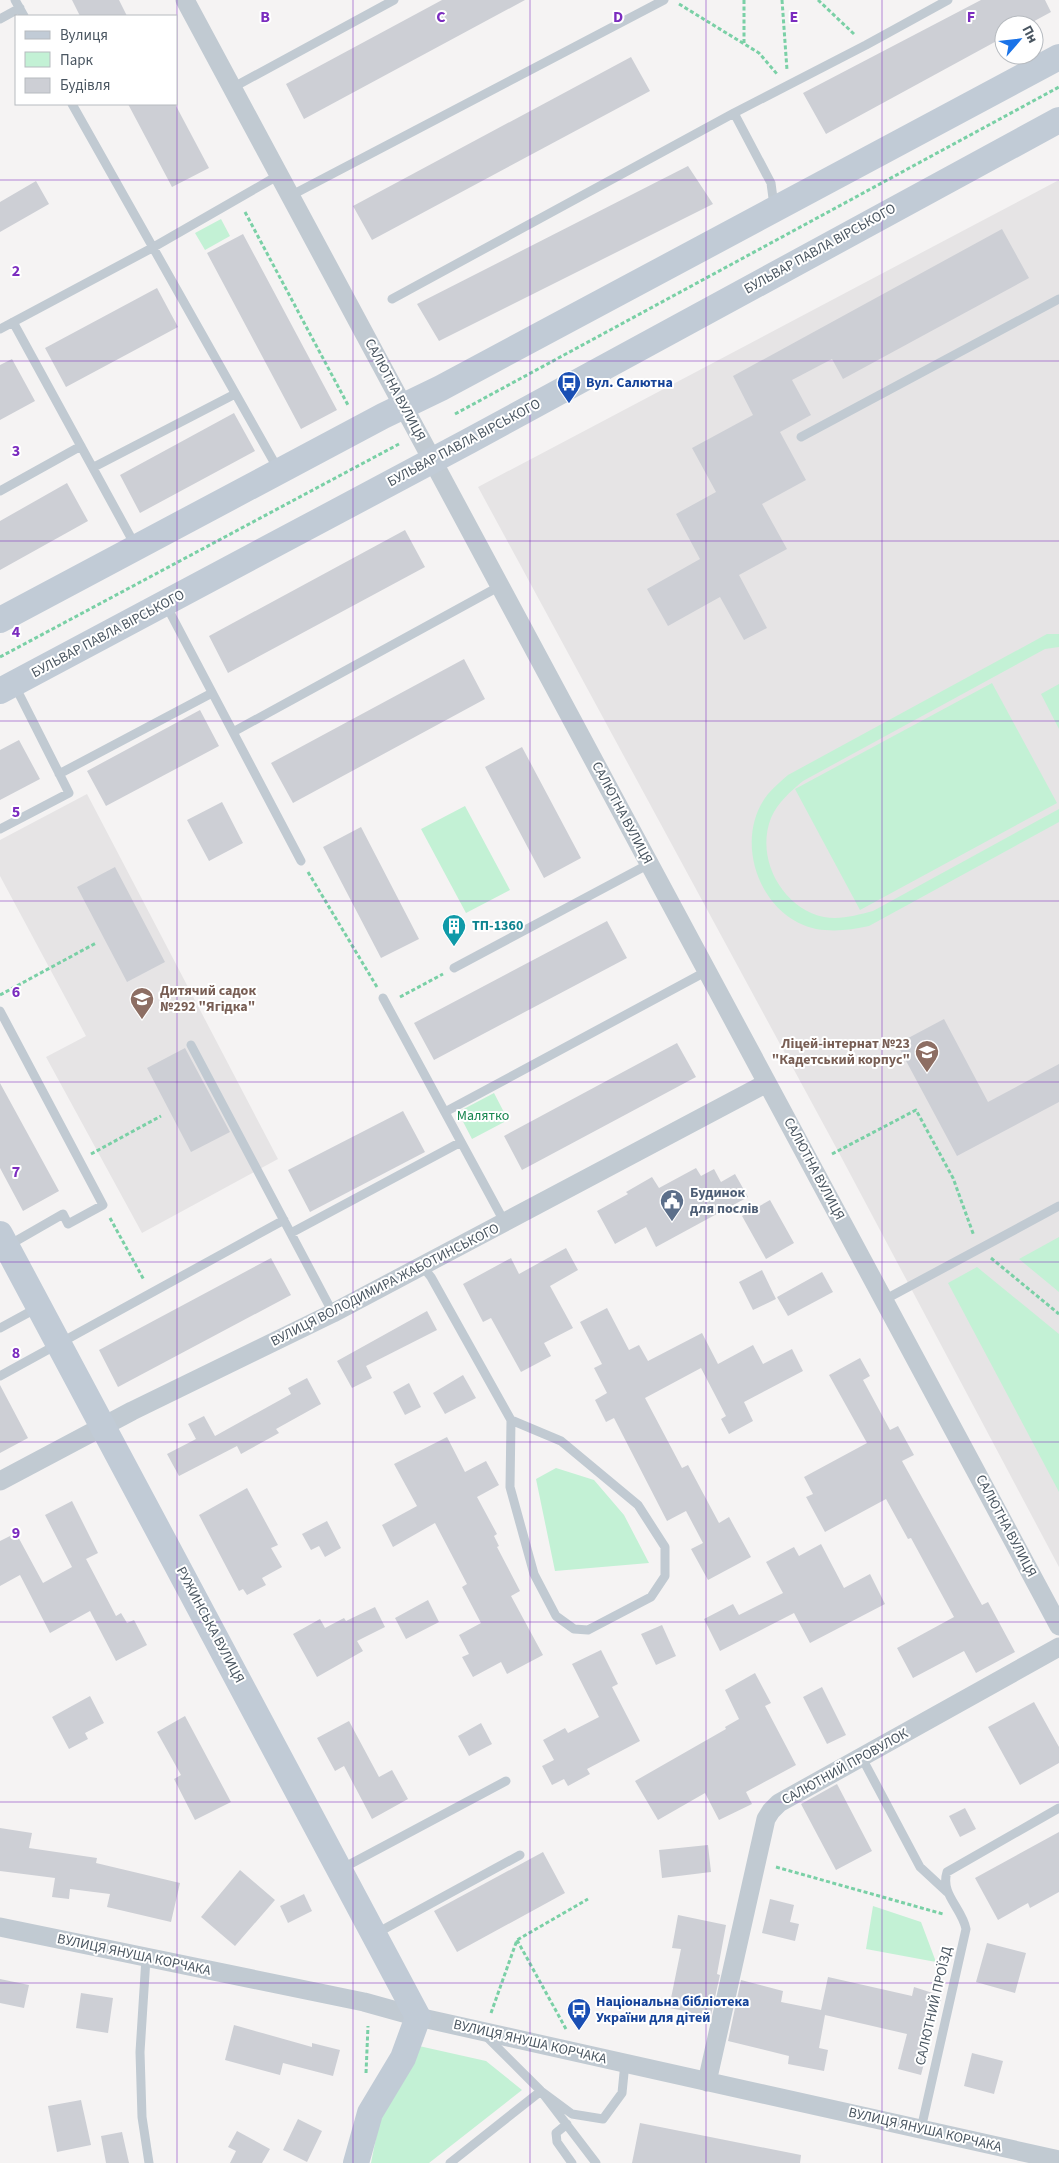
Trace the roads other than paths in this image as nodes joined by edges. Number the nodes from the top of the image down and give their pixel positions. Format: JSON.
{"nodes":[{"id":1,"x":185,"y":0,"type":"edge"},
{"id":2,"x":394,"y":0,"type":"edge"},
{"id":3,"x":664,"y":0,"type":"edge"},
{"id":4,"x":948,"y":0,"type":"edge"},
{"id":5,"x":20,"y":8,"type":"edge"},
{"id":6,"x":0,"y":19,"type":"edge"},
{"id":7,"x":1059,"y":58,"type":"edge"},
{"id":8,"x":232,"y":88,"type":"junction"},
{"id":9,"x":73,"y":105,"type":"edge"},
{"id":10,"x":734,"y":113,"type":"junction"},
{"id":11,"x":1059,"y":120,"type":"edge"},
{"id":12,"x":279,"y":174,"type":"junction"},
{"id":13,"x":290,"y":196,"type":"junction"},
{"id":14,"x":774,"y":210,"type":"junction"},
{"id":15,"x":152,"y":248,"type":"junction"},
{"id":16,"x":392,"y":299,"type":"dead end"},
{"id":17,"x":1059,"y":299,"type":"edge"},
{"id":18,"x":13,"y":322,"type":"junction"},
{"id":19,"x":0,"y":329,"type":"edge"},
{"id":20,"x":235,"y":394,"type":"junction"},
{"id":21,"x":403,"y":406,"type":"junction"},
{"id":22,"x":801,"y":436,"type":"dead end"},
{"id":23,"x":81,"y":446,"type":"junction"},
{"id":24,"x":432,"y":460,"type":"junction"},
{"id":25,"x":94,"y":467,"type":"junction"},
{"id":26,"x":279,"y":471,"type":"junction"},
{"id":27,"x":0,"y":491,"type":"edge"},
{"id":28,"x":136,"y":548,"type":"junction"},
{"id":29,"x":500,"y":586,"type":"junction"},
{"id":30,"x":165,"y":604,"type":"junction"},
{"id":31,"x":0,"y":620,"type":"edge"},
{"id":32,"x":7,"y":687,"type":"edge"},
{"id":33,"x":212,"y":692,"type":"junction"},
{"id":34,"x":233,"y":732,"type":"junction"},
{"id":35,"x":59,"y":774,"type":"junction"},
{"id":36,"x":0,"y":829,"type":"edge"},
{"id":37,"x":301,"y":861,"type":"road end"},
{"id":38,"x":650,"y":864,"type":"junction"},
{"id":39,"x":454,"y":968,"type":"road end"},
{"id":40,"x":707,"y":971,"type":"junction"},
{"id":41,"x":385,"y":1001,"type":"road end"},
{"id":42,"x":0,"y":1011,"type":"edge"},
{"id":43,"x":191,"y":1044,"type":"dead end"},
{"id":44,"x":767,"y":1083,"type":"junction"},
{"id":45,"x":445,"y":1112,"type":"junction"},
{"id":46,"x":461,"y":1142,"type":"junction"},
{"id":47,"x":1059,"y":1206,"type":"edge"},
{"id":48,"x":284,"y":1220,"type":"junction"},
{"id":49,"x":505,"y":1223,"type":"junction"},
{"id":50,"x":291,"y":1233,"type":"junction"},
{"id":51,"x":3,"y":1240,"type":"edge"},
{"id":52,"x":422,"y":1266,"type":"junction"},
{"id":53,"x":884,"y":1300,"type":"junction"},
{"id":54,"x":39,"y":1307,"type":"junction"},
{"id":55,"x":334,"y":1313,"type":"junction"},
{"id":56,"x":0,"y":1328,"type":"edge"},
{"id":57,"x":59,"y":1344,"type":"junction"},
{"id":58,"x":0,"y":1376,"type":"edge"},
{"id":59,"x":511,"y":1420,"type":"junction"},
{"id":60,"x":103,"y":1426,"type":"junction"},
{"id":61,"x":0,"y":1481,"type":"edge"},
{"id":62,"x":1059,"y":1626,"type":"edge"},
{"id":63,"x":1059,"y":1647,"type":"edge"},
{"id":64,"x":862,"y":1758,"type":"junction"},
{"id":65,"x":506,"y":1781,"type":"dead end"},
{"id":66,"x":1059,"y":1808,"type":"edge"},
{"id":67,"x":520,"y":1855,"type":"dead end"},
{"id":68,"x":340,"y":1869,"type":"junction"},
{"id":69,"x":948,"y":1892,"type":"junction"},
{"id":70,"x":0,"y":1927,"type":"edge"},
{"id":71,"x":375,"y":1934,"type":"junction"},
{"id":72,"x":146,"y":1958,"type":"junction"},
{"id":73,"x":418,"y":2016,"type":"junction"},
{"id":74,"x":482,"y":2031,"type":"junction"},
{"id":75,"x":625,"y":2063,"type":"junction"},
{"id":76,"x":707,"y":2082,"type":"junction"},
{"id":77,"x":541,"y":2091,"type":"junction"},
{"id":78,"x":567,"y":2124,"type":"junction"},
{"id":79,"x":920,"y":2129,"type":"junction"},
{"id":80,"x":1059,"y":2160,"type":"edge"},
{"id":81,"x":149,"y":2163,"type":"edge"},
{"id":82,"x":356,"y":2163,"type":"edge"},
{"id":83,"x":450,"y":2163,"type":"edge"},
{"id":84,"x":572,"y":2163,"type":"edge"},
{"id":85,"x":596,"y":2163,"type":"edge"}],
"edges":[{"from":1,"to":8,"type":"street","name":"САЛЮТНА ВУЛИЦЯ"},
{"from":2,"to":8,"type":"lane"},
{"from":3,"to":13,"type":"lane"},
{"from":4,"to":10,"type":"lane"},
{"from":5,"to":6,"type":"lane"},
{"from":7,"to":14,"type":"street"},
{"from":8,"to":12,"type":"street","name":"САЛЮТНА ВУЛИЦЯ"},
{"from":9,"to":15,"type":"lane"},
{"from":10,"to":14,"type":"lane"},
{"from":10,"to":16,"type":"lane"},
{"from":11,"to":24,"type":"street","name":"БУЛЬВАР ПАВЛА ВІРСЬКОГО"},
{"from":12,"to":13,"type":"street","name":"САЛЮТНА ВУЛИЦЯ"},
{"from":12,"to":15,"type":"lane"},
{"from":13,"to":21,"type":"street","name":"САЛЮТНА ВУЛИЦЯ"},
{"from":14,"to":21,"type":"street"},
{"from":15,"to":18,"type":"lane"},
{"from":15,"to":20,"type":"lane"},
{"from":17,"to":22,"type":"lane"},
{"from":18,"to":19,"type":"lane"},
{"from":18,"to":23,"type":"lane"},
{"from":20,"to":25,"type":"lane"},
{"from":20,"to":26,"type":"lane"},
{"from":21,"to":24,"type":"street","name":"САЛЮТНА ВУЛИЦЯ"},
{"from":21,"to":26,"type":"street"},
{"from":23,"to":25,"type":"lane"},
{"from":23,"to":27,"type":"lane"},
{"from":24,"to":29,"type":"street","name":"САЛЮТНА ВУЛИЦЯ"},
{"from":24,"to":30,"type":"street","name":"БУЛЬВАР ПАВЛА ВІРСЬКОГО"},
{"from":25,"to":28,"type":"lane"},
{"from":26,"to":28,"type":"street"},
{"from":28,"to":31,"type":"street"},
{"from":29,"to":34,"type":"lane"},
{"from":29,"to":38,"type":"street","name":"САЛЮТНА ВУЛИЦЯ"},
{"from":30,"to":32,"type":"street","name":"БУЛЬВАР ПАВЛА ВІРСЬКОГО"},
{"from":30,"to":33,"type":"lane"},
{"from":32,"to":35,"type":"lane"},
{"from":33,"to":34,"type":"lane"},
{"from":33,"to":35,"type":"lane"},
{"from":34,"to":37,"type":"lane"},
{"from":35,"to":36,"type":"lane"},
{"from":38,"to":39,"type":"lane"},
{"from":38,"to":40,"type":"street","name":"САЛЮТНА ВУЛИЦЯ"},
{"from":40,"to":44,"type":"street","name":"САЛЮТНА ВУЛИЦЯ"},
{"from":40,"to":45,"type":"lane"},
{"from":41,"to":45,"type":"lane"},
{"from":42,"to":51,"type":"lane"},
{"from":43,"to":48,"type":"lane"},
{"from":44,"to":49,"type":"street","name":"ВУЛИЦЯ ВОЛОДИМИРА ЖАБОТИНСЬКОГО"},
{"from":44,"to":53,"type":"street","name":"САЛЮТНА ВУЛИЦЯ"},
{"from":45,"to":46,"type":"lane"},
{"from":46,"to":49,"type":"lane"},
{"from":46,"to":50,"type":"lane"},
{"from":47,"to":53,"type":"lane"},
{"from":48,"to":50,"type":"lane"},
{"from":48,"to":57,"type":"lane"},
{"from":49,"to":52,"type":"street","name":"ВУЛИЦЯ ВОЛОДИМИРА ЖАБОТИНСЬКОГО"},
{"from":50,"to":55,"type":"lane"},
{"from":51,"to":54,"type":"street","name":"РУЖИНСЬКА ВУЛИЦЯ"},
{"from":52,"to":55,"type":"street","name":"ВУЛИЦЯ ВОЛОДИМИРА ЖАБОТИНСЬКОГО"},
{"from":52,"to":59,"type":"lane"},
{"from":53,"to":62,"type":"street","name":"САЛЮТНА ВУЛИЦЯ"},
{"from":54,"to":56,"type":"lane"},
{"from":54,"to":57,"type":"street","name":"РУЖИНСЬКА ВУЛИЦЯ"},
{"from":55,"to":60,"type":"street","name":"ВУЛИЦЯ ВОЛОДИМИРА ЖАБОТИНСЬКОГО"},
{"from":57,"to":58,"type":"lane"},
{"from":57,"to":60,"type":"street","name":"РУЖИНСЬКА ВУЛИЦЯ"},
{"from":59,"to":59,"type":"lane"},
{"from":60,"to":61,"type":"street","name":"ВУЛИЦЯ ВОЛОДИМИРА ЖАБОТИНСЬКОГО"},
{"from":60,"to":68,"type":"street","name":"РУЖИНСЬКА ВУЛИЦЯ"},
{"from":63,"to":64,"type":"street","name":"САЛЮТНИЙ ПРОВУЛОК"},
{"from":64,"to":69,"type":"lane","name":"САЛЮТНИЙ ПРОЇЗД"},
{"from":64,"to":76,"type":"street","name":"САЛЮТНИЙ ПРОВУЛОК"},
{"from":65,"to":68,"type":"lane"},
{"from":66,"to":69,"type":"lane"},
{"from":67,"to":71,"type":"lane"},
{"from":68,"to":71,"type":"street","name":"РУЖИНСЬКА ВУЛИЦЯ"},
{"from":69,"to":79,"type":"lane","name":"САЛЮТНИЙ ПРОЇЗД"},
{"from":70,"to":72,"type":"street","name":"ВУЛИЦЯ ЯНУША КОРЧАКА"},
{"from":71,"to":73,"type":"street","name":"РУЖИНСЬКА ВУЛИЦЯ"},
{"from":72,"to":73,"type":"street","name":"ВУЛИЦЯ ЯНУША КОРЧАКА"},
{"from":72,"to":81,"type":"lane"},
{"from":73,"to":74,"type":"street","name":"ВУЛИЦЯ ЯНУША КОРЧАКА"},
{"from":73,"to":82,"type":"street"},
{"from":74,"to":75,"type":"street","name":"ВУЛИЦЯ ЯНУША КОРЧАКА"},
{"from":74,"to":77,"type":"lane"},
{"from":75,"to":76,"type":"street","name":"ВУЛИЦЯ ЯНУША КОРЧАКА"},
{"from":75,"to":77,"type":"lane"},
{"from":76,"to":79,"type":"street","name":"ВУЛИЦЯ ЯНУША КОРЧАКА"},
{"from":77,"to":78,"type":"lane"},
{"from":77,"to":83,"type":"lane"},
{"from":78,"to":84,"type":"lane"},
{"from":78,"to":85,"type":"lane"},
{"from":79,"to":80,"type":"street","name":"ВУЛИЦЯ ЯНУША КОРЧАКА"}]}
